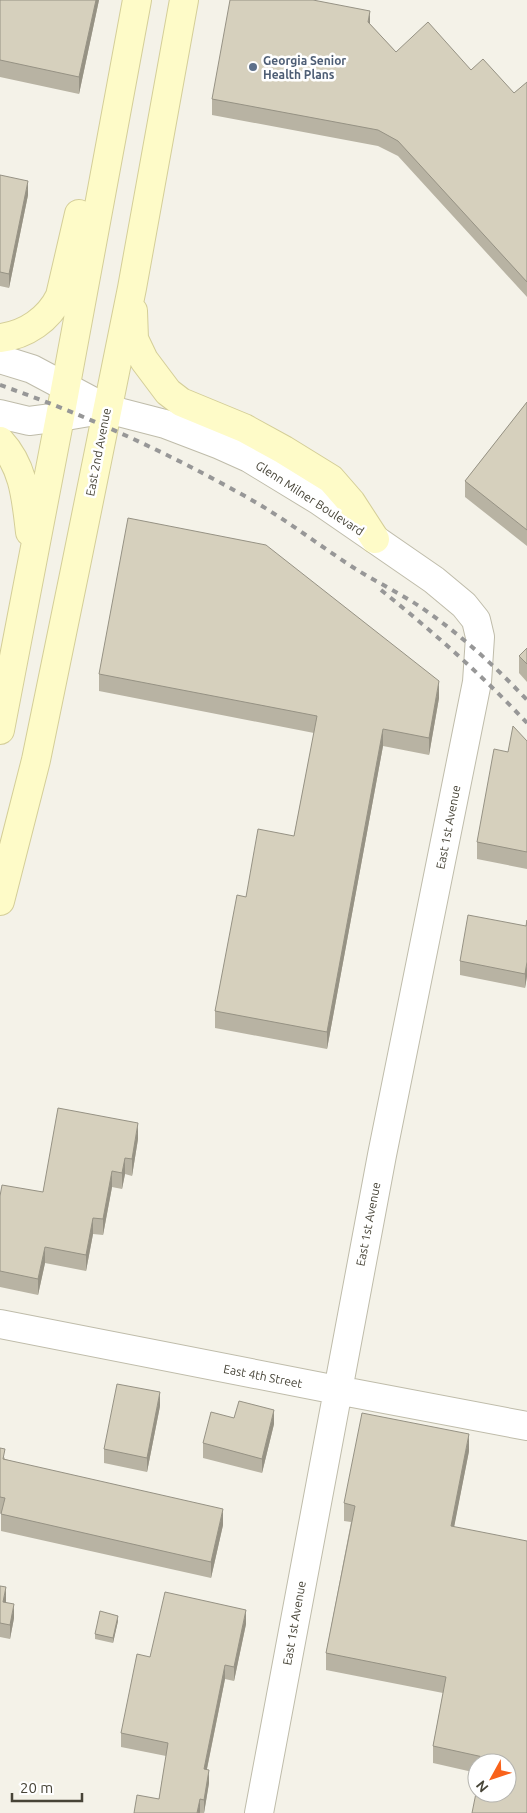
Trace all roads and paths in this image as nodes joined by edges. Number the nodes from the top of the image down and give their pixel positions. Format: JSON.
{"nodes":[{"id":1,"x":137,"y":0,"type":"edge"},
{"id":2,"x":184,"y":0,"type":"edge"},
{"id":3,"x":104,"y":176,"type":"junction"},
{"id":4,"x":132,"y":288,"type":"junction"},
{"id":5,"x":0,"y":338,"type":"edge"},
{"id":6,"x":0,"y":359,"type":"edge"},
{"id":7,"x":65,"y":387,"type":"junction"},
{"id":8,"x":107,"y":408,"type":"junction"},
{"id":9,"x":0,"y":414,"type":"edge"},
{"id":10,"x":60,"y":417,"type":"junction"},
{"id":11,"x":0,"y":441,"type":"edge"},
{"id":12,"x":375,"y":539,"type":"junction"},
{"id":13,"x":33,"y":555,"type":"junction"},
{"id":14,"x":480,"y":637,"type":"joint"},
{"id":15,"x":0,"y":730,"type":"edge"},
{"id":16,"x":0,"y":901,"type":"edge"},
{"id":17,"x":0,"y":1324,"type":"edge"},
{"id":18,"x":337,"y":1390,"type":"junction"},
{"id":19,"x":527,"y":1426,"type":"edge"},
{"id":20,"x":259,"y":1813,"type":"edge"}],
"edges":[{"from":1,"to":3,"type":"main road"},
{"from":2,"to":4,"type":"main road","name":"East 2nd Avenue"},
{"from":3,"to":5,"type":"main road"},
{"from":3,"to":7,"type":"main road"},
{"from":4,"to":8,"type":"main road","name":"East 2nd Avenue"},
{"from":4,"to":12,"type":"main road"},
{"from":6,"to":7,"type":"street","name":"Glenn Milner Boulevard"},
{"from":7,"to":8,"type":"street","name":"Glenn Milner Boulevard"},
{"from":7,"to":10,"type":"main road"},
{"from":8,"to":10,"type":"street","name":"Glenn Milner Boulevard"},
{"from":8,"to":12,"type":"street","name":"Glenn Milner Boulevard"},
{"from":8,"to":16,"type":"main road","name":"East 2nd Avenue"},
{"from":9,"to":10,"type":"street","name":"Glenn Milner Boulevard"},
{"from":10,"to":13,"type":"main road"},
{"from":11,"to":13,"type":"main road"},
{"from":12,"to":14,"type":"street","name":"Glenn Milner Boulevard"},
{"from":13,"to":15,"type":"main road"},
{"from":14,"to":18,"type":"street","name":"East 1st Avenue"},
{"from":17,"to":18,"type":"street","name":"East 4th Street"},
{"from":18,"to":19,"type":"street","name":"East 4th Street"},
{"from":18,"to":20,"type":"street","name":"East 1st Avenue"}]}
